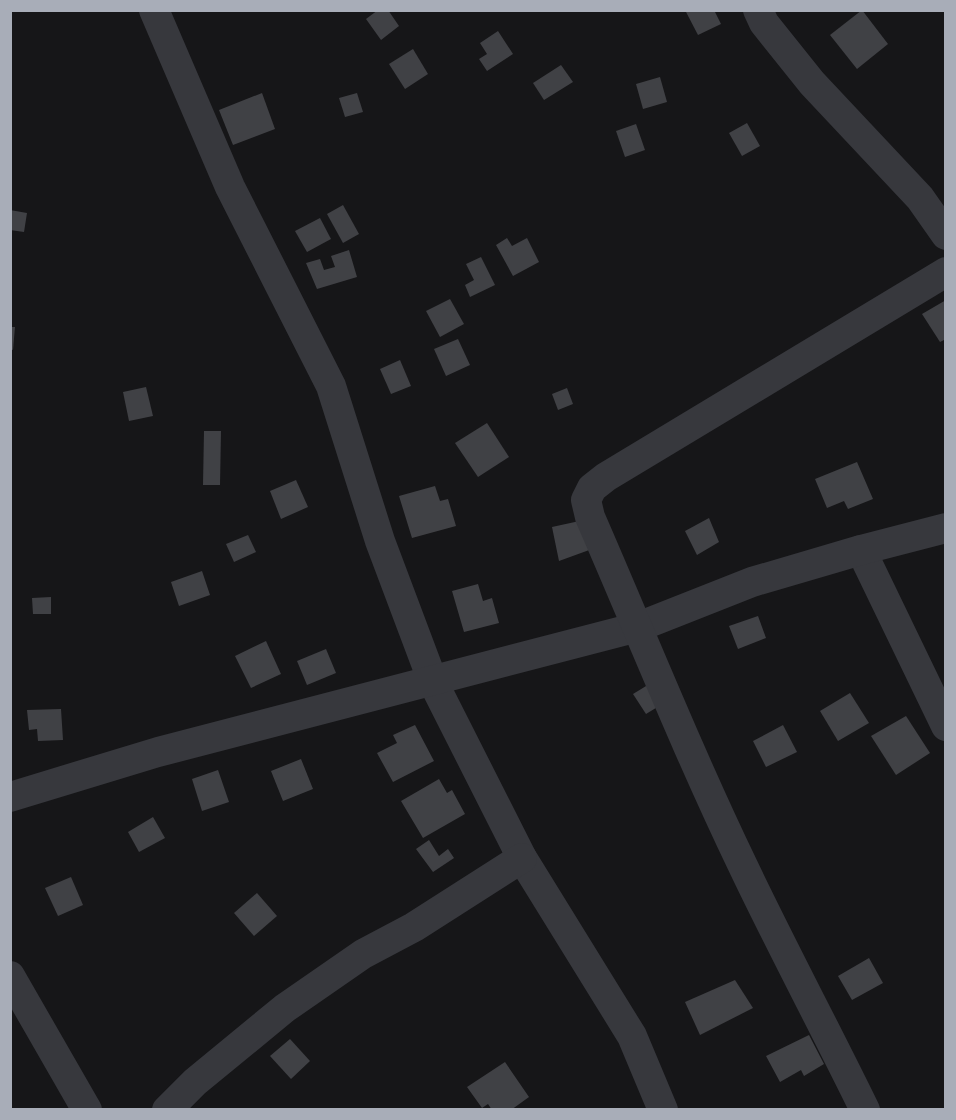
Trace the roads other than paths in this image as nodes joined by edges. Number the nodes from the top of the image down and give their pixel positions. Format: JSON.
{"nodes":[{"id":1,"x":154,"y":10,"type":"edge"},
{"id":2,"x":758,"y":10,"type":"edge"},
{"id":3,"x":945,"y":235,"type":"edge"},
{"id":4,"x":945,"y":272,"type":"edge"},
{"id":5,"x":945,"y":528,"type":"edge"},
{"id":6,"x":861,"y":550,"type":"junction"},
{"id":7,"x":638,"y":627,"type":"junction"},
{"id":8,"x":433,"y":682,"type":"junction"},
{"id":9,"x":945,"y":726,"type":"edge"},
{"id":10,"x":10,"y":797,"type":"edge"},
{"id":11,"x":522,"y":858,"type":"junction"},
{"id":12,"x":10,"y":976,"type":"edge"},
{"id":13,"x":87,"y":1110,"type":"edge"},
{"id":14,"x":167,"y":1110,"type":"edge"},
{"id":15,"x":663,"y":1110,"type":"edge"},
{"id":16,"x":865,"y":1110,"type":"edge"}],
"edges":[{"from":1,"to":8,"type":"street"},
{"from":2,"to":3,"type":"street"},
{"from":4,"to":7,"type":"street"},
{"from":5,"to":6,"type":"street"},
{"from":6,"to":7,"type":"street"},
{"from":6,"to":9,"type":"street"},
{"from":7,"to":8,"type":"street"},
{"from":7,"to":16,"type":"street"},
{"from":8,"to":10,"type":"street"},
{"from":8,"to":11,"type":"street"},
{"from":11,"to":14,"type":"street"},
{"from":11,"to":15,"type":"street"},
{"from":12,"to":13,"type":"street"}]}
